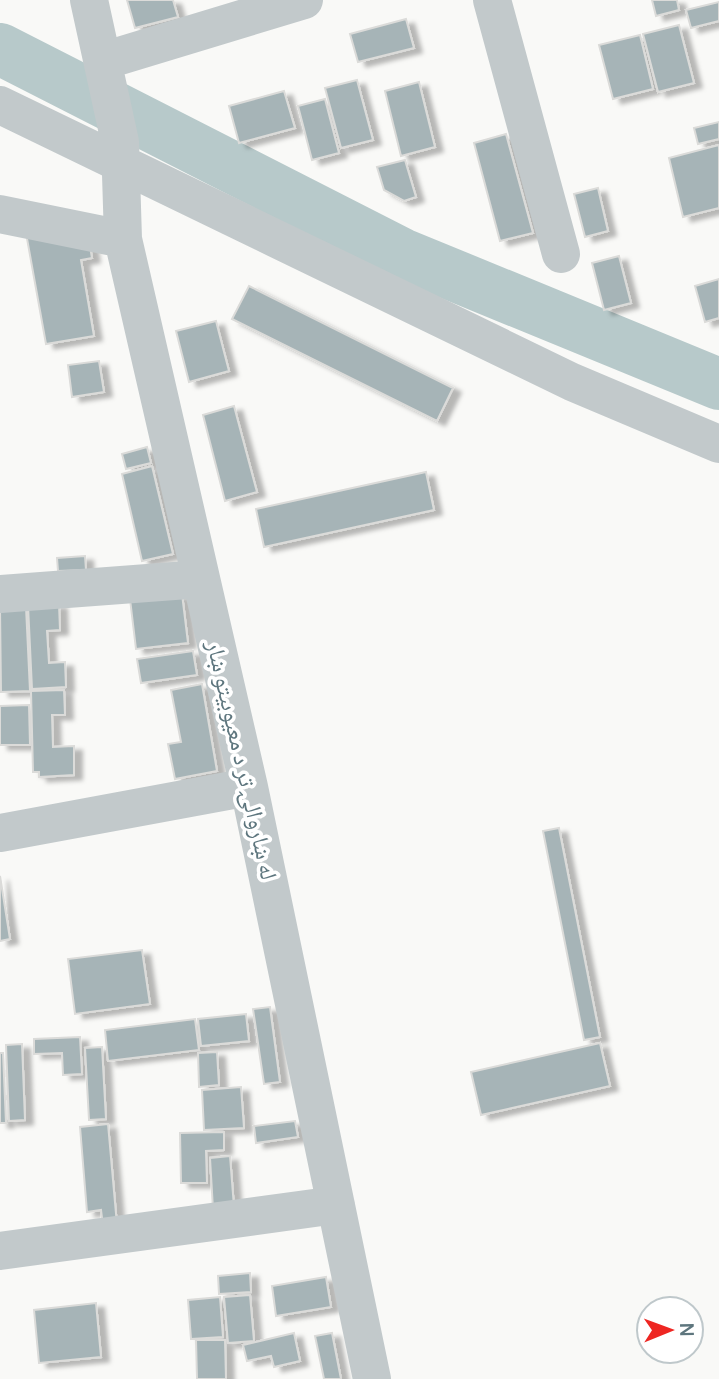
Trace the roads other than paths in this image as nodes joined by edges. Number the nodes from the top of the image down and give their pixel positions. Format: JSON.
{"nodes":[{"id":1,"x":89,"y":0,"type":"edge"},
{"id":2,"x":304,"y":0,"type":"edge"},
{"id":3,"x":492,"y":0,"type":"edge"},
{"id":4,"x":105,"y":74,"type":"junction"},
{"id":5,"x":0,"y":105,"type":"edge"},
{"id":6,"x":121,"y":153,"type":"junction"},
{"id":7,"x":0,"y":214,"type":"edge"},
{"id":8,"x":123,"y":239,"type":"junction"},
{"id":9,"x":561,"y":254,"type":"dead end"},
{"id":10,"x":719,"y":444,"type":"edge"},
{"id":11,"x":201,"y":579,"type":"junction"},
{"id":12,"x":0,"y":594,"type":"edge"},
{"id":13,"x":249,"y":787,"type":"junction"},
{"id":14,"x":0,"y":833,"type":"edge"},
{"id":15,"x":336,"y":1205,"type":"junction"},
{"id":16,"x":0,"y":1251,"type":"edge"},
{"id":17,"x":372,"y":1379,"type":"edge"}],
"edges":[{"from":1,"to":4,"type":"street","name":"له ښاروالۍ تر د معیوبیتو ښار"},
{"from":2,"to":4,"type":"street"},
{"from":3,"to":9,"type":"street"},
{"from":4,"to":6,"type":"street","name":"له ښاروالۍ تر د معیوبیتو ښار"},
{"from":5,"to":6,"type":"street"},
{"from":6,"to":8,"type":"street","name":"له ښاروالۍ تر د معیوبیتو ښار"},
{"from":6,"to":10,"type":"street"},
{"from":7,"to":8,"type":"street"},
{"from":8,"to":11,"type":"street","name":"له ښاروالۍ تر د معیوبیتو ښار"},
{"from":11,"to":12,"type":"street"},
{"from":11,"to":13,"type":"street","name":"له ښاروالۍ تر د معیوبیتو ښار"},
{"from":13,"to":14,"type":"street"},
{"from":13,"to":15,"type":"street","name":"له ښاروالۍ تر د معیوبیتو ښار"},
{"from":15,"to":16,"type":"street"},
{"from":15,"to":17,"type":"street","name":"له ښاروالۍ تر د معیوبیتو ښار"}]}
